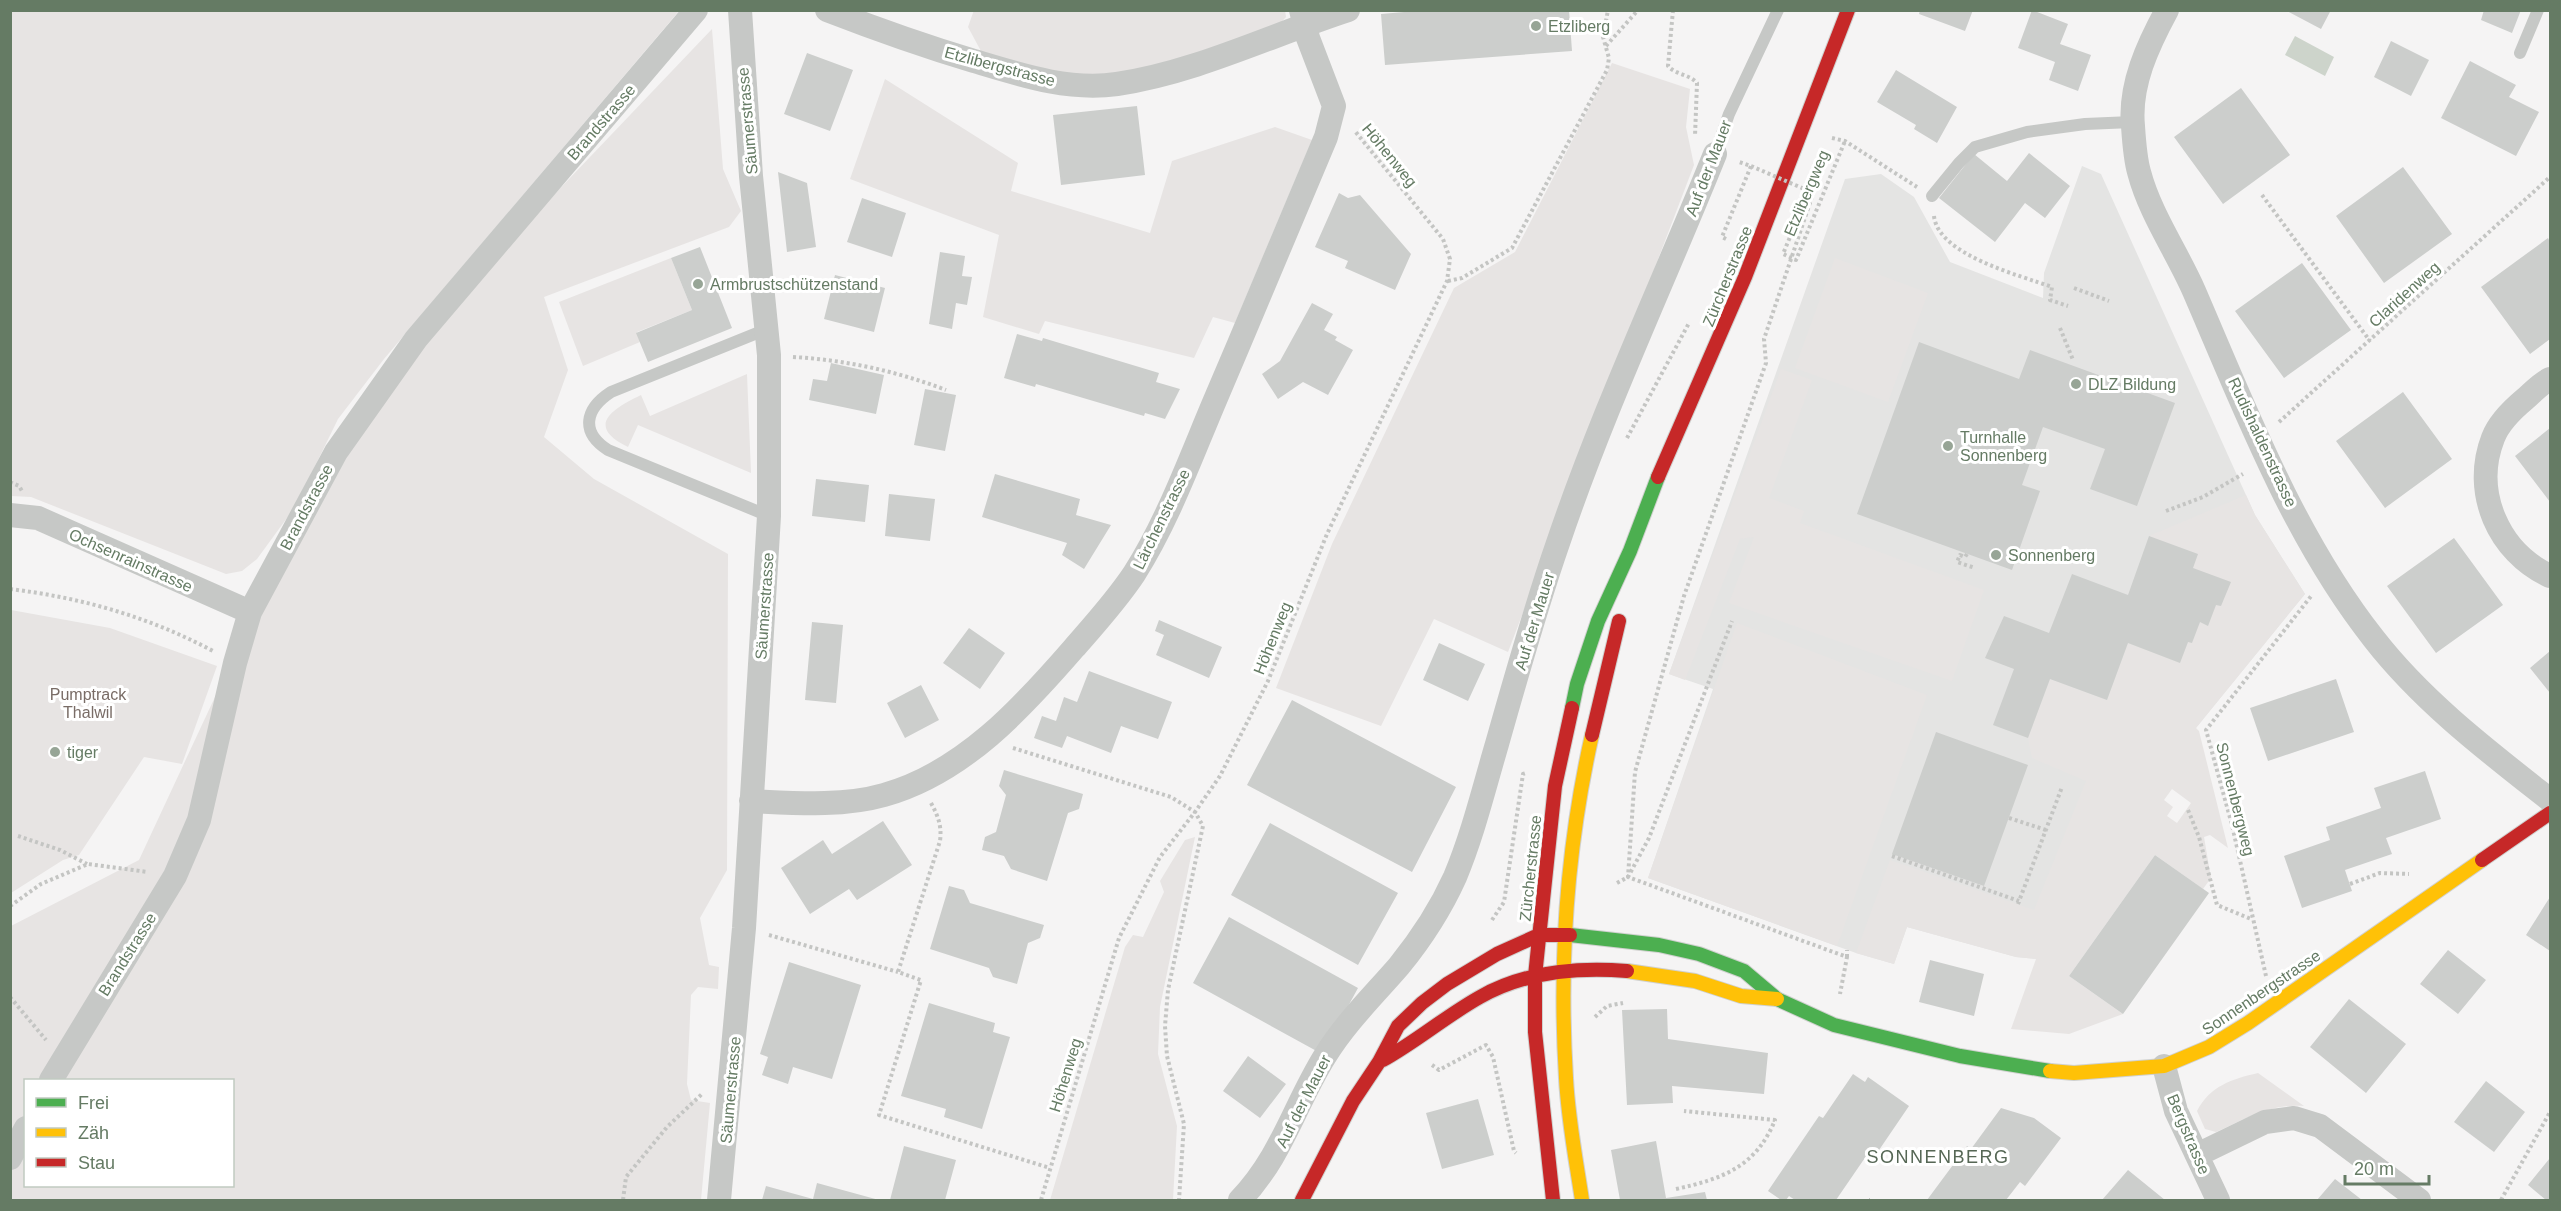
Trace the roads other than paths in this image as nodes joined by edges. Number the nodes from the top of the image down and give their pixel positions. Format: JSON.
{"nodes":[{"id":1,"x":696,"y":10,"type":"edge"},
{"id":2,"x":827,"y":10,"type":"edge"},
{"id":3,"x":1348,"y":10,"type":"edge"},
{"id":4,"x":1778,"y":10,"type":"edge"},
{"id":5,"x":1848,"y":10,"type":"edge"},
{"id":6,"x":2167,"y":10,"type":"edge"},
{"id":7,"x":2538,"y":10,"type":"edge"},
{"id":8,"x":741,"y":11,"type":"edge"},
{"id":9,"x":1303,"y":18,"type":"edge"},
{"id":10,"x":2520,"y":53,"type":"dead end"},
{"id":11,"x":2132,"y":122,"type":"junction"},
{"id":12,"x":1715,"y":154,"type":"joint"},
{"id":13,"x":1932,"y":196,"type":"road end"},
{"id":14,"x":767,"y":328,"type":"junction"},
{"id":15,"x":2550,"y":379,"type":"edge"},
{"id":16,"x":10,"y":515,"type":"edge"},
{"id":17,"x":769,"y":516,"type":"junction"},
{"id":18,"x":1630,"y":551,"type":"junction"},
{"id":19,"x":2550,"y":576,"type":"edge"},
{"id":20,"x":250,"y":612,"type":"junction"},
{"id":21,"x":2550,"y":800,"type":"edge"},
{"id":22,"x":751,"y":801,"type":"junction"},
{"id":23,"x":2550,"y":813,"type":"edge"},
{"id":24,"x":1565,"y":934,"type":"junction"},
{"id":25,"x":1539,"y":935,"type":"junction"},
{"id":26,"x":1564,"y":972,"type":"junction"},
{"id":27,"x":1535,"y":976,"type":"junction"},
{"id":28,"x":1778,"y":999,"type":"junction"},
{"id":29,"x":1379,"y":1062,"type":"junction"},
{"id":30,"x":2164,"y":1066,"type":"junction"},
{"id":31,"x":52,"y":1079,"type":"edge"},
{"id":32,"x":24,"y":1132,"type":"edge"},
{"id":33,"x":2198,"y":1155,"type":"junction"},
{"id":34,"x":10,"y":1158,"type":"edge"},
{"id":35,"x":719,"y":1200,"type":"edge"},
{"id":36,"x":1240,"y":1200,"type":"edge"},
{"id":37,"x":1302,"y":1200,"type":"edge"},
{"id":38,"x":1553,"y":1200,"type":"edge"},
{"id":39,"x":1582,"y":1200,"type":"edge"},
{"id":40,"x":2218,"y":1200,"type":"edge"},
{"id":41,"x":2419,"y":1200,"type":"edge"}],
"edges":[{"from":1,"to":20,"type":"street","name":"Brandstrasse"},
{"from":2,"to":9,"type":"street","name":"Etzlibergstrasse"},
{"from":3,"to":9,"type":"street","name":"Etzlibergstrasse"},
{"from":4,"to":12,"type":"lane","name":"Auf der Mauer"},
{"from":5,"to":18,"type":"main road","name":"Zürcherstrasse"},
{"from":6,"to":11,"type":"street","name":"Rudishaldenstrasse"},
{"from":7,"to":10,"type":"lane"},
{"from":8,"to":14,"type":"street","name":"Säumerstrasse"},
{"from":9,"to":22,"type":"street","name":"Lärchenstrasse"},
{"from":11,"to":13,"type":"lane"},
{"from":11,"to":21,"type":"street","name":"Rudishaldenstrasse"},
{"from":12,"to":36,"type":"street","name":"Auf der Mauer"},
{"from":14,"to":17,"type":"street","name":"Säumerstrasse"},
{"from":14,"to":17,"type":"lane"},
{"from":15,"to":19,"type":"street"},
{"from":16,"to":20,"type":"street","name":"Ochsenrainstrasse"},
{"from":17,"to":22,"type":"street","name":"Säumerstrasse"},
{"from":18,"to":24,"type":"main road","name":"Zürcherstrasse"},
{"from":18,"to":25,"type":"main road","name":"Zürcherstrasse"},
{"from":20,"to":31,"type":"street","name":"Brandstrasse"},
{"from":22,"to":35,"type":"street","name":"Säumerstrasse"},
{"from":23,"to":30,"type":"main road","name":"Sonnenbergstrasse"},
{"from":24,"to":25,"type":"main road","name":"Sonnenbergstrasse"},
{"from":24,"to":26,"type":"main road","name":"Zürcherstrasse"},
{"from":24,"to":28,"type":"main road","name":"Sonnenbergstrasse"},
{"from":25,"to":27,"type":"main road","name":"Zürcherstrasse"},
{"from":25,"to":29,"type":"main road"},
{"from":26,"to":27,"type":"main road","name":"Sonnenbergstrasse"},
{"from":26,"to":28,"type":"main road","name":"Sonnenbergstrasse"},
{"from":26,"to":39,"type":"main road","name":"Zürcherstrasse"},
{"from":27,"to":29,"type":"main road"},
{"from":27,"to":38,"type":"main road","name":"Zürcherstrasse"},
{"from":28,"to":30,"type":"main road","name":"Sonnenbergstrasse"},
{"from":29,"to":37,"type":"main road"},
{"from":30,"to":33,"type":"street","name":"Bergstrasse"},
{"from":32,"to":34,"type":"street"},
{"from":33,"to":40,"type":"street","name":"Bergstrasse"},
{"from":33,"to":41,"type":"street"}]}
